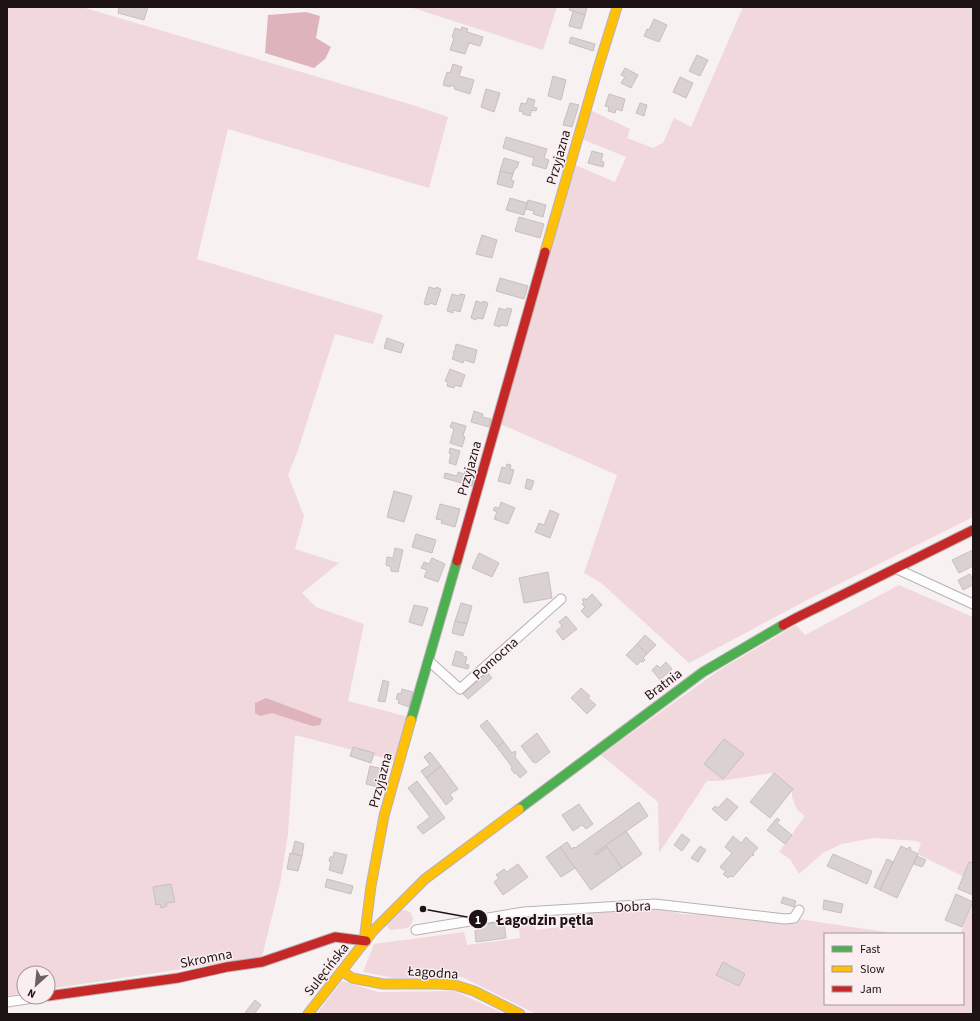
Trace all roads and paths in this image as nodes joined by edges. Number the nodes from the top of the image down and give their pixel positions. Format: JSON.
{"nodes":[{"id":1,"x":617,"y":7,"type":"edge"},
{"id":2,"x":973,"y":530,"type":"edge"},
{"id":3,"x":897,"y":569,"type":"junction"},
{"id":4,"x":562,"y":599,"type":"dead end"},
{"id":5,"x":973,"y":604,"type":"edge"},
{"id":6,"x":429,"y":661,"type":"junction"},
{"id":7,"x":799,"y":910,"type":"dead end"},
{"id":8,"x":416,"y":930,"type":"dead end"},
{"id":9,"x":366,"y":941,"type":"junction"},
{"id":10,"x":342,"y":971,"type":"junction"},
{"id":11,"x":56,"y":995,"type":"edge"},
{"id":12,"x":308,"y":1014,"type":"edge"},
{"id":13,"x":520,"y":1014,"type":"edge"}],
"edges":[{"from":1,"to":6,"type":"street","name":"Przyjazna"},
{"from":2,"to":3,"type":"street","name":"Bratnia"},
{"from":3,"to":5,"type":"street"},
{"from":3,"to":9,"type":"street","name":"Bratnia"},
{"from":4,"to":6,"type":"street","name":"Pomocna"},
{"from":6,"to":9,"type":"street","name":"Przyjazna"},
{"from":7,"to":8,"type":"street","name":"Dobra"},
{"from":9,"to":10,"type":"street","name":"Sulęcińska"},
{"from":9,"to":11,"type":"street","name":"Skromna"},
{"from":10,"to":12,"type":"street","name":"Sulęcińska"},
{"from":10,"to":13,"type":"street","name":"Łagodna"}]}
